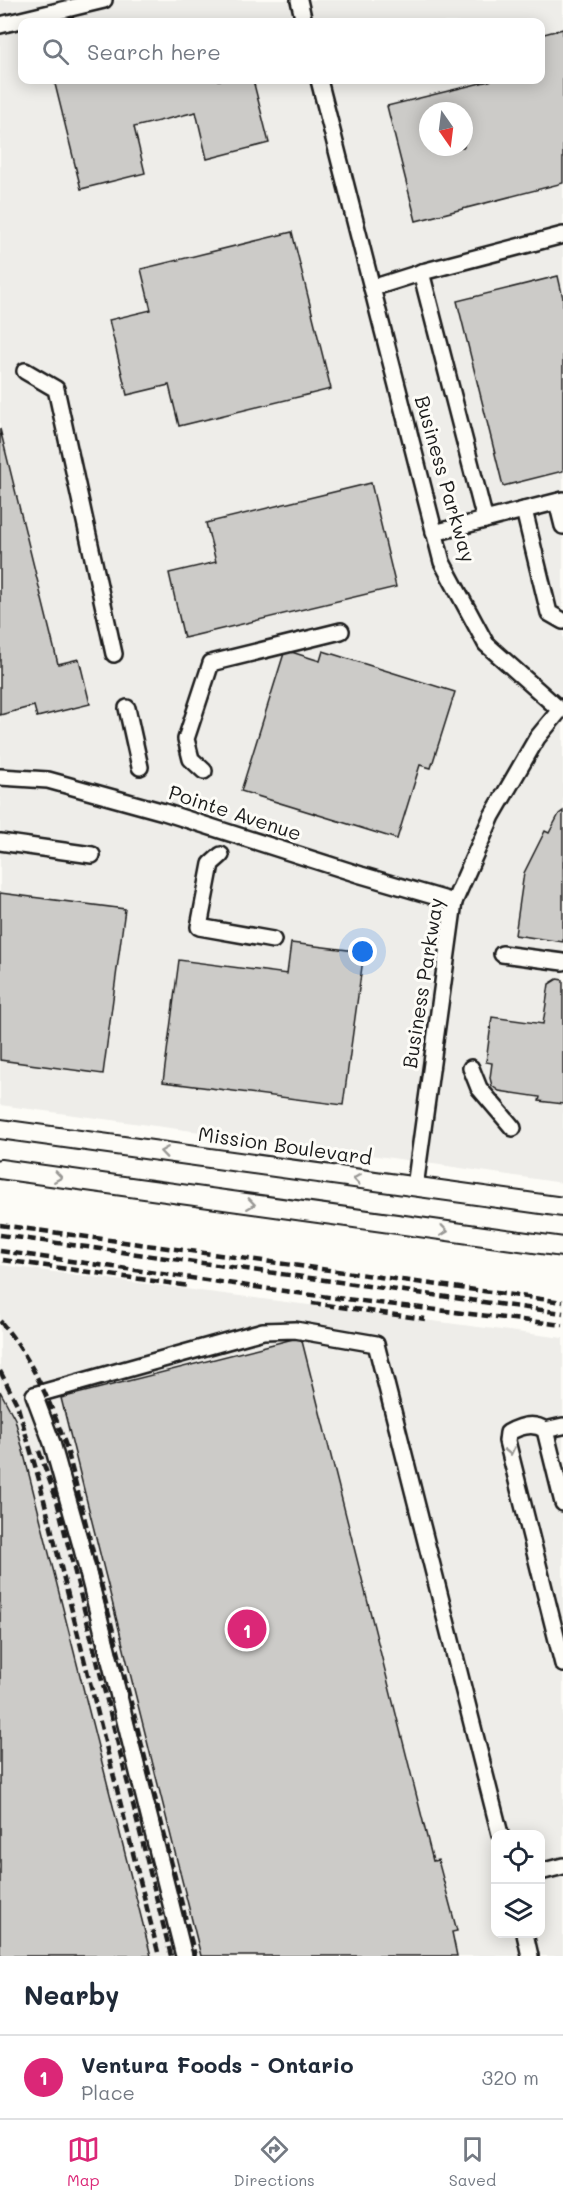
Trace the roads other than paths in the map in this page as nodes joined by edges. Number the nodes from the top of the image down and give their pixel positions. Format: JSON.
{"nodes":[{"id":1,"x":104,"y":0,"type":"edge"},
{"id":2,"x":298,"y":0,"type":"edge"},
{"id":3,"x":29,"y":18,"type":"edge"},
{"id":4,"x":303,"y":18,"type":"edge"},
{"id":5,"x":18,"y":21,"type":"edge"},
{"id":6,"x":0,"y":25,"type":"edge"},
{"id":7,"x":320,"y":84,"type":"edge"},
{"id":8,"x":563,"y":235,"type":"edge"},
{"id":9,"x":421,"y":272,"type":"junction"},
{"id":10,"x":372,"y":288,"type":"junction"},
{"id":11,"x":25,"y":371,"type":"dead end"},
{"id":12,"x":560,"y":501,"type":"edge"},
{"id":13,"x":524,"y":510,"type":"junction"},
{"id":14,"x":485,"y":520,"type":"junction"},
{"id":15,"x":563,"y":526,"type":"edge"},
{"id":16,"x":434,"y":533,"type":"junction"},
{"id":17,"x":563,"y":621,"type":"edge"},
{"id":18,"x":341,"y":631,"type":"dead end"},
{"id":19,"x":114,"y":654,"type":"dead end"},
{"id":20,"x":127,"y":708,"type":"dead end"},
{"id":21,"x":561,"y":711,"type":"edge"},
{"id":22,"x":140,"y":767,"type":"dead end"},
{"id":23,"x":204,"y":771,"type":"dead end"},
{"id":24,"x":0,"y":777,"type":"edge"},
{"id":25,"x":0,"y":842,"type":"edge"},
{"id":26,"x":92,"y":855,"type":"dead end"},
{"id":27,"x":221,"y":855,"type":"dead end"},
{"id":28,"x":454,"y":902,"type":"junction"},
{"id":29,"x":273,"y":940,"type":"dead end"},
{"id":30,"x":502,"y":954,"type":"dead end"},
{"id":31,"x":563,"y":962,"type":"edge"},
{"id":32,"x":471,"y":1068,"type":"dead end"},
{"id":33,"x":513,"y":1128,"type":"dead end"},
{"id":34,"x":0,"y":1129,"type":"edge"},
{"id":35,"x":0,"y":1169,"type":"edge"},
{"id":36,"x":415,"y":1187,"type":"junction"},
{"id":37,"x":563,"y":1207,"type":"edge"},
{"id":38,"x":563,"y":1246,"type":"edge"},
{"id":39,"x":563,"y":1426,"type":"edge"},
{"id":40,"x":545,"y":1430,"type":"junction"},
{"id":41,"x":563,"y":1503,"type":"edge"},
{"id":42,"x":563,"y":1664,"type":"edge"},
{"id":43,"x":499,"y":1830,"type":"edge"},
{"id":44,"x":563,"y":1866,"type":"edge"},
{"id":45,"x":545,"y":1871,"type":"edge"},
{"id":46,"x":526,"y":1938,"type":"edge"},
{"id":47,"x":184,"y":1956,"type":"edge"},
{"id":48,"x":530,"y":1956,"type":"edge"}],
"edges":[{"from":1,"to":3,"type":"street"},
{"from":2,"to":4,"type":"street"},
{"from":5,"to":6,"type":"street"},
{"from":7,"to":10,"type":"street","name":"Business Parkway"},
{"from":8,"to":9,"type":"street"},
{"from":9,"to":10,"type":"street"},
{"from":9,"to":14,"type":"street"},
{"from":10,"to":16,"type":"street","name":"Business Parkway"},
{"from":11,"to":19,"type":"street"},
{"from":12,"to":13,"type":"street"},
{"from":12,"to":15,"type":"street"},
{"from":13,"to":14,"type":"street"},
{"from":13,"to":17,"type":"street"},
{"from":14,"to":16,"type":"street"},
{"from":16,"to":21,"type":"street","name":"Business Parkway"},
{"from":18,"to":23,"type":"street"},
{"from":20,"to":22,"type":"street"},
{"from":21,"to":28,"type":"street","name":"Business Parkway"},
{"from":24,"to":28,"type":"street","name":"Pointe Avenue"},
{"from":25,"to":26,"type":"street"},
{"from":27,"to":29,"type":"street"},
{"from":28,"to":36,"type":"street","name":"Business Parkway"},
{"from":30,"to":31,"type":"street"},
{"from":32,"to":33,"type":"street"},
{"from":36,"to":34,"type":"main road","name":"Mission Boulevard","one_way":true},
{"from":35,"to":38,"type":"main road","one_way":true},
{"from":36,"to":37,"type":"main road","name":"Mission Boulevard"},
{"from":39,"to":40,"type":"street"},
{"from":40,"to":41,"type":"street"},
{"from":40,"to":42,"type":"street","one_way":true},
{"from":43,"to":47,"type":"street"},
{"from":44,"to":45,"type":"street"},
{"from":46,"to":48,"type":"street"}]}
